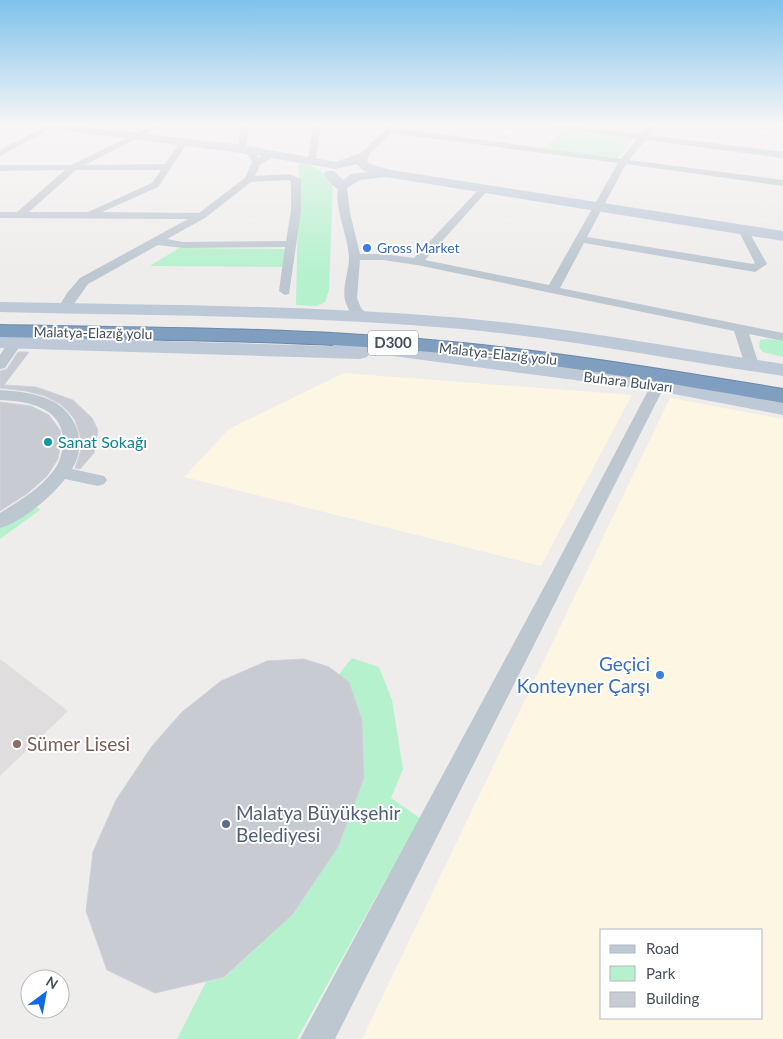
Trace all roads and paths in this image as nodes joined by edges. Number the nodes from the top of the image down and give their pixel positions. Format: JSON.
{"nodes":[{"id":1,"x":66,"y":174,"type":"edge"},
{"id":2,"x":163,"y":174,"type":"edge"},
{"id":3,"x":251,"y":174,"type":"edge"},
{"id":4,"x":336,"y":174,"type":"edge"},
{"id":5,"x":339,"y":174,"type":"edge"},
{"id":6,"x":361,"y":174,"type":"edge"},
{"id":7,"x":382,"y":174,"type":"edge"},
{"id":8,"x":393,"y":174,"type":"edge"},
{"id":9,"x":615,"y":174,"type":"edge"},
{"id":10,"x":718,"y":174,"type":"edge"},
{"id":11,"x":356,"y":176,"type":"junction"},
{"id":12,"x":249,"y":179,"type":"junction"},
{"id":13,"x":783,"y":183,"type":"edge"},
{"id":14,"x":342,"y":187,"type":"junction"},
{"id":15,"x":485,"y":188,"type":"junction"},
{"id":16,"x":598,"y":207,"type":"junction"},
{"id":17,"x":0,"y":215,"type":"edge"},
{"id":18,"x":20,"y":215,"type":"junction"},
{"id":19,"x":87,"y":216,"type":"junction"},
{"id":20,"x":201,"y":216,"type":"junction"},
{"id":21,"x":743,"y":230,"type":"junction"},
{"id":22,"x":783,"y":236,"type":"edge"},
{"id":23,"x":580,"y":239,"type":"junction"},
{"id":24,"x":156,"y":241,"type":"junction"},
{"id":25,"x":291,"y":244,"type":"junction"},
{"id":26,"x":355,"y":257,"type":"junction"},
{"id":27,"x":417,"y":262,"type":"junction"},
{"id":28,"x":553,"y":290,"type":"junction"},
{"id":29,"x":285,"y":291,"type":"dead end"},
{"id":30,"x":0,"y":307,"type":"edge"},
{"id":31,"x":64,"y":308,"type":"junction"},
{"id":32,"x":362,"y":316,"type":"junction"},
{"id":33,"x":0,"y":317,"type":"edge"},
{"id":34,"x":740,"y":328,"type":"junction"},
{"id":35,"x":298,"y":337,"type":"junction"},
{"id":36,"x":783,"y":337,"type":"edge"},
{"id":37,"x":5,"y":338,"type":"edge"},
{"id":38,"x":443,"y":357,"type":"junction"},
{"id":39,"x":752,"y":365,"type":"junction"},
{"id":40,"x":0,"y":366,"type":"edge"},
{"id":41,"x":783,"y":370,"type":"edge"},
{"id":42,"x":783,"y":382,"type":"edge"},
{"id":43,"x":658,"y":385,"type":"junction"},
{"id":44,"x":0,"y":395,"type":"edge"},
{"id":45,"x":783,"y":396,"type":"edge"},
{"id":46,"x":783,"y":408,"type":"edge"},
{"id":47,"x":61,"y":473,"type":"junction"},
{"id":48,"x":98,"y":480,"type":"dead end"},
{"id":49,"x":0,"y":522,"type":"edge"},
{"id":50,"x":317,"y":1039,"type":"edge"}],
"edges":[{"from":1,"to":18,"type":"street"},
{"from":2,"to":19,"type":"street"},
{"from":3,"to":12,"type":"street"},
{"from":4,"to":14,"type":"main road"},
{"from":5,"to":11,"type":"main road"},
{"from":6,"to":11,"type":"main road"},
{"from":7,"to":11,"type":"main road"},
{"from":8,"to":15,"type":"main road"},
{"from":9,"to":16,"type":"street"},
{"from":10,"to":13,"type":"street"},
{"from":11,"to":14,"type":"main road"},
{"from":12,"to":20,"type":"street"},
{"from":12,"to":25,"type":"street"},
{"from":14,"to":26,"type":"street"},
{"from":15,"to":16,"type":"main road"},
{"from":15,"to":27,"type":"street"},
{"from":16,"to":21,"type":"main road"},
{"from":16,"to":23,"type":"street"},
{"from":17,"to":18,"type":"street"},
{"from":18,"to":19,"type":"street"},
{"from":19,"to":20,"type":"street"},
{"from":20,"to":24,"type":"street"},
{"from":21,"to":22,"type":"main road"},
{"from":21,"to":23,"type":"street"},
{"from":23,"to":28,"type":"street"},
{"from":24,"to":25,"type":"street"},
{"from":24,"to":31,"type":"street"},
{"from":25,"to":29,"type":"street"},
{"from":26,"to":27,"type":"street"},
{"from":26,"to":32,"type":"street"},
{"from":27,"to":28,"type":"street"},
{"from":28,"to":34,"type":"street"},
{"from":30,"to":31,"type":"main road"},
{"from":31,"to":32,"type":"main road"},
{"from":32,"to":39,"type":"main road"},
{"from":33,"to":42,"type":"highway","name":"Malatya-Elazığ yolu","number":"D300"},
{"from":34,"to":36,"type":"street"},
{"from":34,"to":39,"type":"street"},
{"from":35,"to":37,"type":"highway","name":"Malatya-Elazığ yolu","number":"D300"},
{"from":35,"to":38,"type":"main road"},
{"from":35,"to":45,"type":"highway","name":"Malatya-Elazığ yolu","number":"D300"},
{"from":37,"to":38,"type":"main road"},
{"from":37,"to":40,"type":"street"},
{"from":38,"to":43,"type":"main road","name":"Buhara Bulvarı"},
{"from":39,"to":41,"type":"main road"},
{"from":43,"to":46,"type":"main road","name":"Buhara Bulvarı"},
{"from":43,"to":50,"type":"street"},
{"from":44,"to":47,"type":"street"},
{"from":47,"to":48,"type":"street"},
{"from":47,"to":49,"type":"street"}]}
